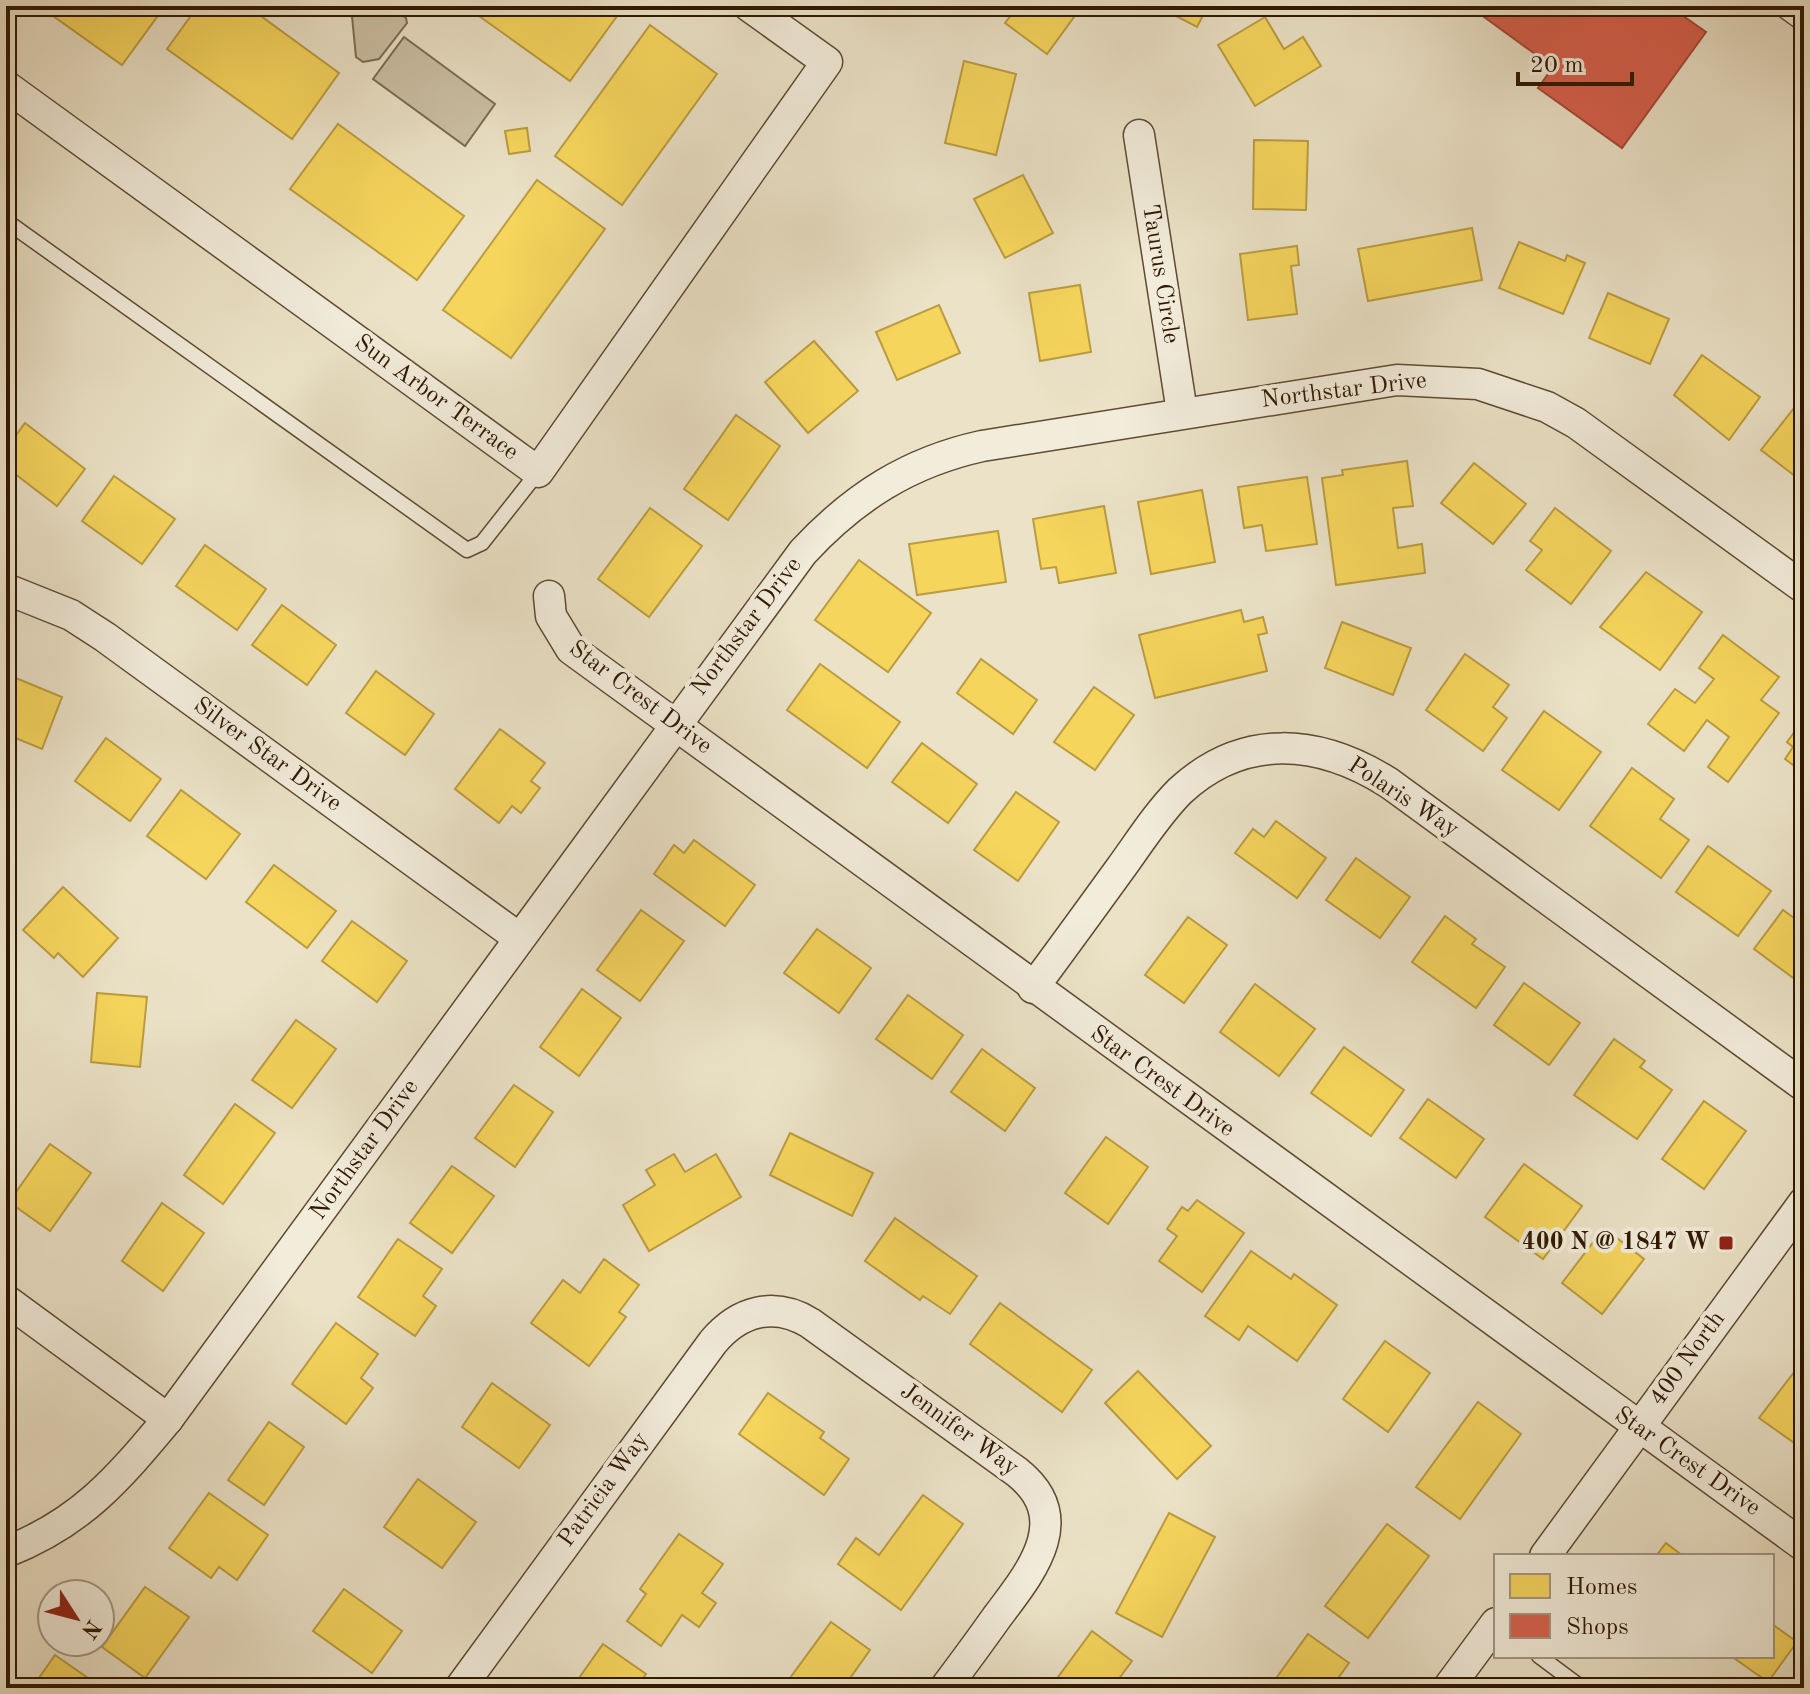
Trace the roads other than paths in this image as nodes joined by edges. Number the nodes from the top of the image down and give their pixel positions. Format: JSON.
{"nodes":[{"id":1,"x":749,"y":6,"type":"edge"},
{"id":2,"x":1778,"y":6,"type":"edge"},
{"id":3,"x":1804,"y":25,"type":"edge"},
{"id":4,"x":6,"y":86,"type":"edge"},
{"id":5,"x":1139,"y":135,"type":"dead end"},
{"id":6,"x":6,"y":221,"type":"edge"},
{"id":7,"x":1182,"y":412,"type":"junction"},
{"id":8,"x":538,"y":472,"type":"junction"},
{"id":9,"x":1804,"y":588,"type":"edge"},
{"id":10,"x":6,"y":589,"type":"edge"},
{"id":11,"x":549,"y":596,"type":"dead end"},
{"id":12,"x":674,"y":726,"type":"junction"},
{"id":13,"x":519,"y":938,"type":"junction"},
{"id":14,"x":1033,"y":988,"type":"junction"},
{"id":15,"x":1804,"y":1086,"type":"edge"},
{"id":16,"x":1804,"y":1202,"type":"edge"},
{"id":17,"x":6,"y":1300,"type":"edge"},
{"id":18,"x":763,"y":1311,"type":"joint"},
{"id":19,"x":168,"y":1419,"type":"junction"},
{"id":20,"x":1639,"y":1427,"type":"junction"},
{"id":21,"x":1804,"y":1546,"type":"edge"},
{"id":22,"x":6,"y":1552,"type":"edge"},
{"id":23,"x":1546,"y":1554,"type":"edge"},
{"id":24,"x":1494,"y":1627,"type":"edge"},
{"id":25,"x":1542,"y":1658,"type":"edge"},
{"id":26,"x":460,"y":1688,"type":"edge"},
{"id":27,"x":945,"y":1688,"type":"edge"},
{"id":28,"x":1448,"y":1688,"type":"edge"},
{"id":29,"x":1582,"y":1688,"type":"edge"}],
"edges":[{"from":1,"to":8,"type":"street","name":"Sun Arbor Terrace"},
{"from":2,"to":3,"type":"lane"},
{"from":4,"to":8,"type":"street","name":"Sun Arbor Terrace"},
{"from":5,"to":7,"type":"street","name":"Taurus Circle"},
{"from":6,"to":8,"type":"lane"},
{"from":7,"to":9,"type":"street","name":"Northstar Drive"},
{"from":7,"to":12,"type":"street","name":"Northstar Drive"},
{"from":10,"to":13,"type":"street","name":"Silver Star Drive"},
{"from":11,"to":12,"type":"street","name":"Star Crest Drive"},
{"from":12,"to":13,"type":"street","name":"Northstar Drive"},
{"from":12,"to":14,"type":"street","name":"Star Crest Drive"},
{"from":13,"to":19,"type":"street","name":"Northstar Drive"},
{"from":14,"to":15,"type":"street","name":"Polaris Way"},
{"from":14,"to":20,"type":"street","name":"Star Crest Drive"},
{"from":16,"to":20,"type":"street","name":"400 North"},
{"from":17,"to":19,"type":"street"},
{"from":18,"to":26,"type":"street","name":"Patricia Way"},
{"from":18,"to":27,"type":"street","name":"Jennifer Way"},
{"from":19,"to":22,"type":"street","name":"Northstar Drive"},
{"from":20,"to":21,"type":"street","name":"Star Crest Drive"},
{"from":20,"to":23,"type":"street","name":"400 North"},
{"from":24,"to":28,"type":"street"},
{"from":25,"to":29,"type":"lane"}]}
